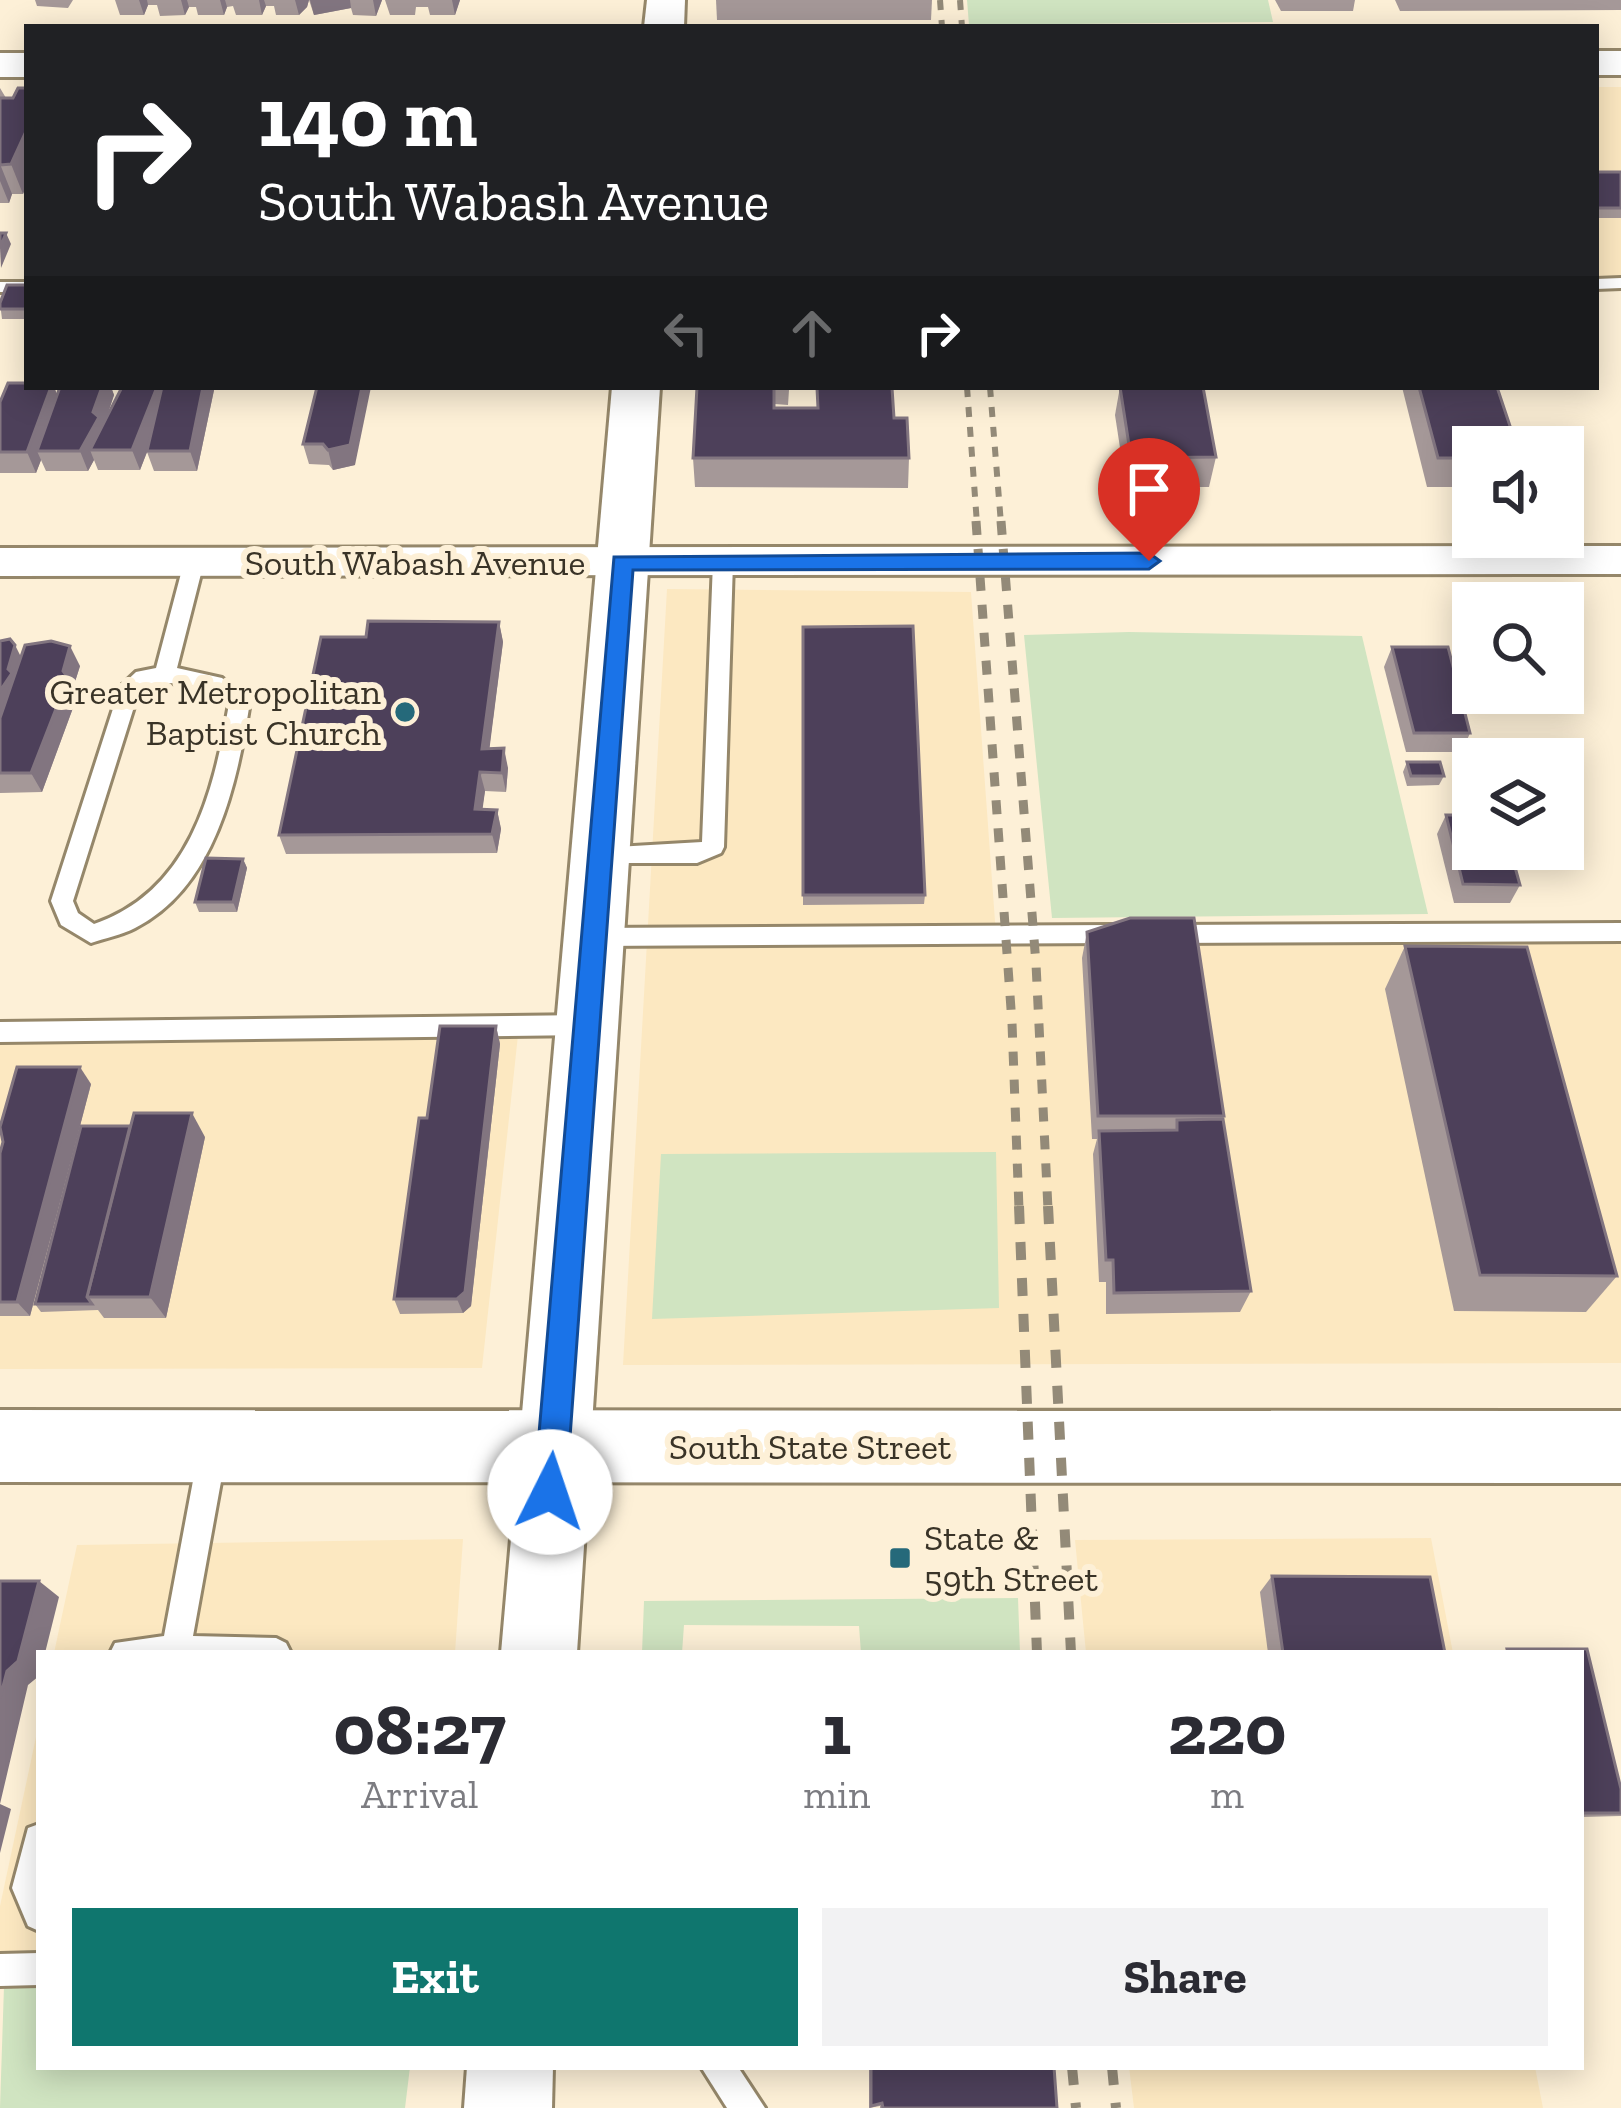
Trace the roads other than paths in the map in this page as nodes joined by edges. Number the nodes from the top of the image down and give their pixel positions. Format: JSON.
{"nodes":[{"id":1,"x":636,"y":390,"type":"edge"},
{"id":2,"x":1621,"y":560,"type":"edge"},
{"id":3,"x":0,"y":562,"type":"edge"},
{"id":4,"x":194,"y":562,"type":"junction"},
{"id":5,"x":622,"y":562,"type":"junction"},
{"id":6,"x":723,"y":562,"type":"junction"},
{"id":7,"x":164,"y":675,"type":"junction"},
{"id":8,"x":599,"y":856,"type":"junction"},
{"id":9,"x":1621,"y":932,"type":"edge"},
{"id":10,"x":594,"y":937,"type":"junction"},
{"id":11,"x":586,"y":1025,"type":"junction"},
{"id":12,"x":0,"y":1032,"type":"edge"},
{"id":13,"x":0,"y":1446,"type":"edge"},
{"id":14,"x":214,"y":1446,"type":"junction"},
{"id":15,"x":553,"y":1446,"type":"junction"},
{"id":16,"x":1621,"y":1448,"type":"edge"},
{"id":17,"x":176,"y":1650,"type":"edge"},
{"id":18,"x":539,"y":1650,"type":"edge"},
{"id":19,"x":36,"y":1852,"type":"edge"},
{"id":20,"x":36,"y":1908,"type":"edge"},
{"id":21,"x":0,"y":1970,"type":"edge"},
{"id":22,"x":36,"y":1970,"type":"edge"},
{"id":23,"x":510,"y":2070,"type":"edge"},
{"id":24,"x":719,"y":2070,"type":"edge"},
{"id":25,"x":508,"y":2108,"type":"edge"},
{"id":26,"x":748,"y":2108,"type":"edge"}],
"edges":[{"from":1,"to":5,"type":"street"},
{"from":2,"to":6,"type":"street","name":"South Wabash Avenue"},
{"from":3,"to":4,"type":"street","name":"South Wabash Avenue"},
{"from":4,"to":5,"type":"street","name":"South Wabash Avenue"},
{"from":4,"to":7,"type":"lane"},
{"from":5,"to":6,"type":"street","name":"South Wabash Avenue"},
{"from":5,"to":8,"type":"street"},
{"from":6,"to":8,"type":"lane"},
{"from":7,"to":7,"type":"lane"},
{"from":8,"to":10,"type":"street"},
{"from":9,"to":10,"type":"lane"},
{"from":10,"to":11,"type":"street"},
{"from":11,"to":12,"type":"lane"},
{"from":11,"to":15,"type":"street"},
{"from":13,"to":14,"type":"main road","name":"South State Street"},
{"from":14,"to":15,"type":"main road","name":"South State Street"},
{"from":14,"to":17,"type":"lane"},
{"from":15,"to":16,"type":"main road","name":"South State Street"},
{"from":15,"to":18,"type":"street"},
{"from":19,"to":20,"type":"lane"},
{"from":21,"to":22,"type":"lane"},
{"from":23,"to":25,"type":"street"},
{"from":24,"to":26,"type":"lane"}]}
